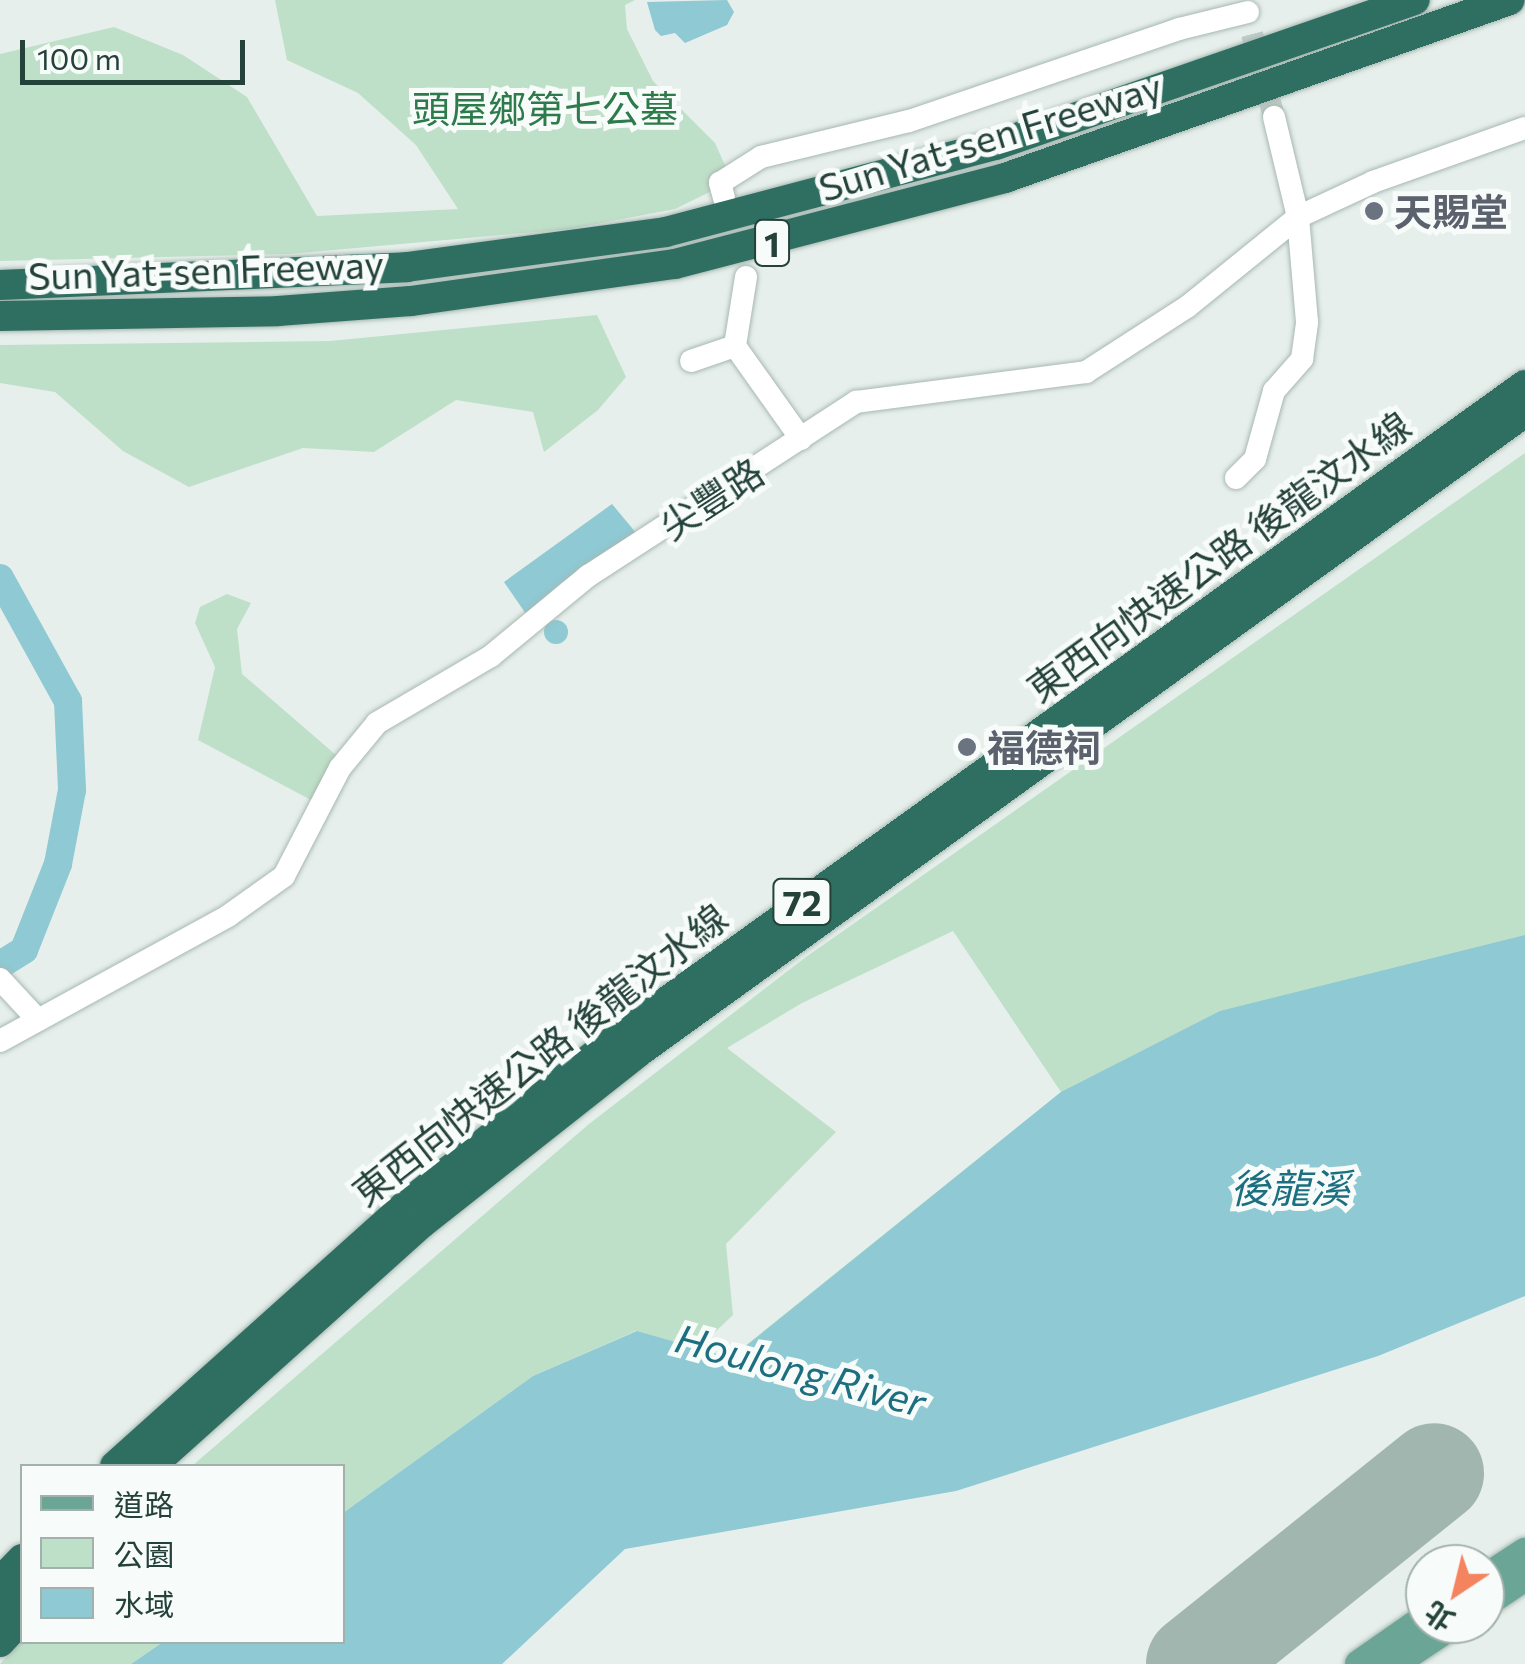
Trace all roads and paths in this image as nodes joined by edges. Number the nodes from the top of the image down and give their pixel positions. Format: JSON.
{"nodes":[{"id":1,"x":1415,"y":0,"type":"edge"},
{"id":2,"x":1510,"y":0,"type":"edge"},
{"id":3,"x":1249,"y":15,"type":"edge"},
{"id":4,"x":1274,"y":117,"type":"tunnel mouth"},
{"id":5,"x":1525,"y":128,"type":"edge"},
{"id":6,"x":724,"y":198,"type":"dead end"},
{"id":7,"x":1298,"y":217,"type":"junction"},
{"id":8,"x":746,"y":277,"type":"dead end"},
{"id":9,"x":0,"y":284,"type":"edge"},
{"id":10,"x":0,"y":316,"type":"edge"},
{"id":11,"x":734,"y":346,"type":"junction"},
{"id":12,"x":691,"y":362,"type":"dead end"},
{"id":13,"x":1525,"y":384,"type":"edge"},
{"id":14,"x":1525,"y":412,"type":"edge"},
{"id":15,"x":802,"y":439,"type":"junction"},
{"id":16,"x":1236,"y":478,"type":"dead end"},
{"id":17,"x":0,"y":980,"type":"edge"},
{"id":18,"x":38,"y":1020,"type":"junction"},
{"id":19,"x":0,"y":1041,"type":"edge"},
{"id":20,"x":220,"y":1401,"type":"junction"},
{"id":21,"x":117,"y":1464,"type":"edge"},
{"id":22,"x":153,"y":1464,"type":"edge"},
{"id":23,"x":169,"y":1464,"type":"edge"},
{"id":24,"x":20,"y":1548,"type":"edge"},
{"id":25,"x":20,"y":1561,"type":"edge"},
{"id":26,"x":0,"y":1569,"type":"edge"},
{"id":27,"x":0,"y":1582,"type":"edge"},
{"id":28,"x":20,"y":1592,"type":"edge"},
{"id":29,"x":0,"y":1613,"type":"edge"},
{"id":30,"x":20,"y":1620,"type":"edge"},
{"id":31,"x":1405,"y":1632,"type":"edge"},
{"id":32,"x":0,"y":1642,"type":"edge"},
{"id":33,"x":1424,"y":1644,"type":"edge"},
{"id":34,"x":1358,"y":1664,"type":"edge"},
{"id":35,"x":1394,"y":1664,"type":"edge"}],
"edges":[{"from":1,"to":9,"type":"highway","name":"Sun Yat-sen Freeway","number":"1"},
{"from":2,"to":10,"type":"highway","name":"Sun Yat-sen Freeway","number":"1"},
{"from":3,"to":6,"type":"street"},
{"from":4,"to":7,"type":"street"},
{"from":5,"to":7,"type":"street","name":"尖豐路"},
{"from":7,"to":15,"type":"street","name":"尖豐路"},
{"from":7,"to":16,"type":"street"},
{"from":8,"to":11,"type":"street"},
{"from":11,"to":12,"type":"street"},
{"from":11,"to":15,"type":"street"},
{"from":13,"to":21,"type":"highway","name":"東西向快速公路 後龍汶水線","number":"72"},
{"from":14,"to":20,"type":"highway","name":"東西向快速公路 後龍汶水線","number":"72"},
{"from":15,"to":18,"type":"street","name":"尖豐路"},
{"from":17,"to":18,"type":"street"},
{"from":18,"to":19,"type":"street","name":"尖豐路"},
{"from":20,"to":22,"type":"highway","name":"東西向快速公路 後龍汶水線","number":"72"},
{"from":20,"to":23,"type":"highway"},
{"from":24,"to":26,"type":"highway"},
{"from":25,"to":27,"type":"highway"},
{"from":28,"to":29,"type":"highway"},
{"from":30,"to":32,"type":"highway"},
{"from":31,"to":34,"type":"main road"},
{"from":33,"to":35,"type":"main road"}]}
